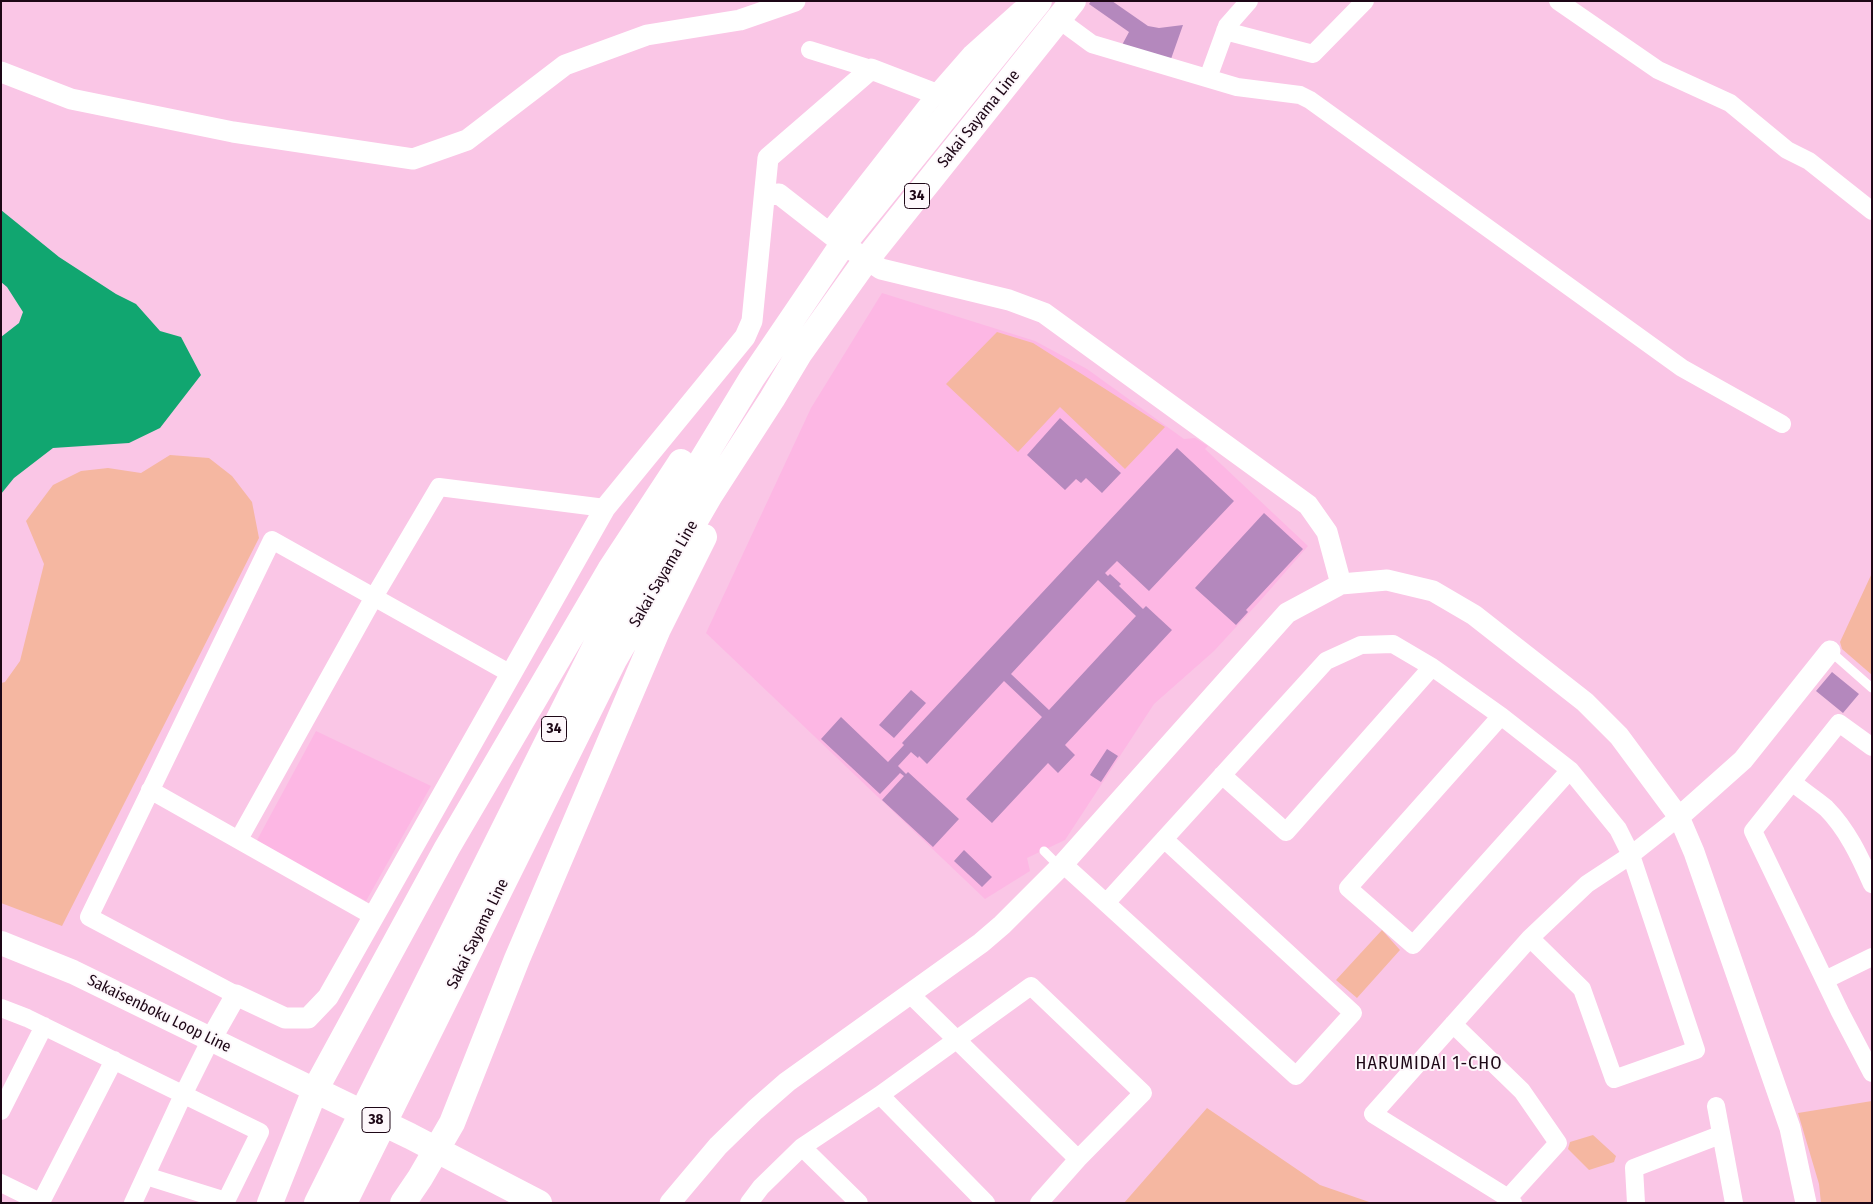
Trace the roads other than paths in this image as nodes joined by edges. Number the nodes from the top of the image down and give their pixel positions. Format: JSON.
{"nodes":[{"id":1,"x":795,"y":1,"type":"edge"},
{"id":2,"x":1249,"y":1,"type":"edge"},
{"id":3,"x":1365,"y":1,"type":"edge"},
{"id":4,"x":1558,"y":1,"type":"edge"},
{"id":5,"x":1038,"y":3,"type":"edge"},
{"id":6,"x":1065,"y":10,"type":"edge"},
{"id":7,"x":1225,"y":31,"type":"junction"},
{"id":8,"x":810,"y":50,"type":"dead end"},
{"id":9,"x":872,"y":69,"type":"junction"},
{"id":10,"x":1,"y":72,"type":"edge"},
{"id":11,"x":1208,"y":78,"type":"junction"},
{"id":12,"x":936,"y":94,"type":"junction"},
{"id":13,"x":765,"y":195,"type":"junction"},
{"id":14,"x":1872,"y":211,"type":"edge"},
{"id":15,"x":836,"y":238,"type":"junction"},
{"id":16,"x":866,"y":260,"type":"junction"},
{"id":17,"x":752,"y":378,"type":"junction"},
{"id":18,"x":772,"y":399,"type":"junction"},
{"id":19,"x":1782,"y":424,"type":"dead end"},
{"id":20,"x":605,"y":508,"type":"junction"},
{"id":21,"x":1341,"y":584,"type":"junction"},
{"id":22,"x":374,"y":597,"type":"junction"},
{"id":23,"x":1830,"y":651,"type":"joint"},
{"id":24,"x":1432,"y":667,"type":"junction"},
{"id":25,"x":511,"y":674,"type":"junction"},
{"id":26,"x":1872,"y":688,"type":"edge"},
{"id":27,"x":1501,"y":716,"type":"junction"},
{"id":28,"x":1872,"y":747,"type":"edge"},
{"id":29,"x":1570,"y":770,"type":"junction"},
{"id":30,"x":1222,"y":775,"type":"junction"},
{"id":31,"x":1792,"y":782,"type":"junction"},
{"id":32,"x":150,"y":790,"type":"junction"},
{"id":33,"x":1679,"y":817,"type":"junction"},
{"id":34,"x":1164,"y":838,"type":"junction"},
{"id":35,"x":239,"y":839,"type":"junction"},
{"id":36,"x":1044,"y":851,"type":"dead end"},
{"id":37,"x":1631,"y":855,"type":"junction"},
{"id":38,"x":1061,"y":866,"type":"junction"},
{"id":39,"x":1872,"y":884,"type":"edge"},
{"id":40,"x":1106,"y":903,"type":"junction"},
{"id":41,"x":373,"y":916,"type":"junction"},
{"id":42,"x":1530,"y":938,"type":"junction"},
{"id":43,"x":1,"y":943,"type":"edge"},
{"id":44,"x":1872,"y":957,"type":"edge"},
{"id":45,"x":1825,"y":980,"type":"junction"},
{"id":46,"x":236,"y":994,"type":"junction"},
{"id":47,"x":910,"y":994,"type":"junction"},
{"id":48,"x":1,"y":1008,"type":"edge"},
{"id":49,"x":1453,"y":1024,"type":"junction"},
{"id":50,"x":44,"y":1026,"type":"junction"},
{"id":51,"x":211,"y":1039,"type":"junction"},
{"id":52,"x":956,"y":1040,"type":"junction"},
{"id":53,"x":114,"y":1060,"type":"junction"},
{"id":54,"x":1872,"y":1073,"type":"edge"},
{"id":55,"x":315,"y":1090,"type":"junction"},
{"id":56,"x":5,"y":1093,"type":"edge"},
{"id":57,"x":880,"y":1094,"type":"junction"},
{"id":58,"x":183,"y":1095,"type":"junction"},
{"id":59,"x":384,"y":1096,"type":"junction"},
{"id":60,"x":1716,"y":1106,"type":"dead end"},
{"id":61,"x":1,"y":1111,"type":"edge"},
{"id":62,"x":1720,"y":1135,"type":"junction"},
{"id":63,"x":360,"y":1145,"type":"junction"},
{"id":64,"x":802,"y":1147,"type":"junction"},
{"id":65,"x":437,"y":1150,"type":"junction"},
{"id":66,"x":1078,"y":1159,"type":"junction"},
{"id":67,"x":146,"y":1176,"type":"junction"},
{"id":68,"x":1,"y":1183,"type":"edge"},
{"id":69,"x":1510,"y":1200,"type":"edge"},
{"id":70,"x":676,"y":1201,"type":"edge"},
{"id":71,"x":42,"y":1202,"type":"edge"},
{"id":72,"x":133,"y":1203,"type":"edge"},
{"id":73,"x":270,"y":1203,"type":"edge"},
{"id":74,"x":317,"y":1203,"type":"edge"},
{"id":75,"x":344,"y":1203,"type":"edge"},
{"id":76,"x":403,"y":1203,"type":"edge"},
{"id":77,"x":539,"y":1203,"type":"edge"},
{"id":78,"x":749,"y":1203,"type":"edge"},
{"id":79,"x":859,"y":1203,"type":"edge"},
{"id":80,"x":986,"y":1203,"type":"edge"},
{"id":81,"x":1039,"y":1203,"type":"edge"},
{"id":82,"x":1636,"y":1203,"type":"edge"},
{"id":83,"x":1734,"y":1203,"type":"edge"},
{"id":84,"x":1806,"y":1203,"type":"edge"}],
"edges":[{"from":1,"to":10,"type":"street"},
{"from":2,"to":7,"type":"street"},
{"from":3,"to":7,"type":"street"},
{"from":4,"to":14,"type":"street"},
{"from":5,"to":12,"type":"street"},
{"from":5,"to":15,"type":"main road","name":"Sakai Sayama Line","number":"34"},
{"from":6,"to":11,"type":"street"},
{"from":6,"to":16,"type":"main road","name":"Sakai Sayama Line","number":"34"},
{"from":7,"to":11,"type":"street"},
{"from":8,"to":9,"type":"street"},
{"from":9,"to":12,"type":"street"},
{"from":9,"to":13,"type":"street"},
{"from":11,"to":19,"type":"street"},
{"from":12,"to":15,"type":"street"},
{"from":13,"to":15,"type":"street"},
{"from":13,"to":20,"type":"street"},
{"from":15,"to":16,"type":"street"},
{"from":15,"to":17,"type":"main road","name":"Sakai Sayama Line","number":"34"},
{"from":16,"to":18,"type":"main road","name":"Sakai Sayama Line","number":"34"},
{"from":16,"to":21,"type":"street"},
{"from":17,"to":55,"type":"main road"},
{"from":17,"to":59,"type":"main road","name":"Sakai Sayama Line","number":"34"},
{"from":18,"to":59,"type":"main road","name":"Sakai Sayama Line","number":"34"},
{"from":18,"to":65,"type":"main road"},
{"from":20,"to":22,"type":"street"},
{"from":20,"to":25,"type":"street"},
{"from":21,"to":33,"type":"street"},
{"from":21,"to":38,"type":"street"},
{"from":22,"to":25,"type":"street"},
{"from":22,"to":32,"type":"street"},
{"from":22,"to":35,"type":"street"},
{"from":23,"to":26,"type":"lane"},
{"from":23,"to":33,"type":"street"},
{"from":24,"to":27,"type":"street"},
{"from":24,"to":30,"type":"street"},
{"from":24,"to":30,"type":"street"},
{"from":25,"to":41,"type":"street"},
{"from":27,"to":29,"type":"street"},
{"from":27,"to":29,"type":"street"},
{"from":28,"to":31,"type":"street"},
{"from":29,"to":37,"type":"street"},
{"from":30,"to":34,"type":"street"},
{"from":31,"to":39,"type":"street"},
{"from":31,"to":45,"type":"street"},
{"from":32,"to":35,"type":"street"},
{"from":32,"to":46,"type":"street"},
{"from":33,"to":37,"type":"street"},
{"from":33,"to":84,"type":"street"},
{"from":34,"to":40,"type":"street"},
{"from":34,"to":40,"type":"street"},
{"from":35,"to":41,"type":"street"},
{"from":36,"to":38,"type":"lane"},
{"from":37,"to":42,"type":"street"},
{"from":37,"to":42,"type":"street"},
{"from":38,"to":40,"type":"street"},
{"from":38,"to":47,"type":"street"},
{"from":41,"to":46,"type":"street"},
{"from":42,"to":49,"type":"street"},
{"from":43,"to":51,"type":"main road","name":"Sakaisenboku Loop Line"},
{"from":44,"to":45,"type":"street"},
{"from":45,"to":54,"type":"street"},
{"from":46,"to":51,"type":"street"},
{"from":47,"to":52,"type":"street"},
{"from":47,"to":70,"type":"street"},
{"from":48,"to":50,"type":"street"},
{"from":49,"to":69,"type":"street"},
{"from":49,"to":69,"type":"street"},
{"from":50,"to":53,"type":"street"},
{"from":50,"to":56,"type":"street"},
{"from":51,"to":55,"type":"main road","name":"Sakaisenboku Loop Line"},
{"from":51,"to":58,"type":"street"},
{"from":52,"to":57,"type":"street"},
{"from":52,"to":66,"type":"street"},
{"from":52,"to":66,"type":"street"},
{"from":53,"to":58,"type":"street"},
{"from":53,"to":71,"type":"street"},
{"from":55,"to":65,"type":"main road","number":"38"},
{"from":55,"to":73,"type":"main road"},
{"from":56,"to":61,"type":"street"},
{"from":57,"to":64,"type":"street"},
{"from":57,"to":80,"type":"street"},
{"from":58,"to":67,"type":"street"},
{"from":58,"to":67,"type":"street"},
{"from":59,"to":63,"type":"main road","name":"Sakai Sayama Line","number":"34"},
{"from":60,"to":62,"type":"street"},
{"from":62,"to":82,"type":"street"},
{"from":62,"to":83,"type":"street"},
{"from":63,"to":74,"type":"main road","name":"Sakai Sayama Line","number":"34"},
{"from":63,"to":75,"type":"main road","name":"Sakai Sayama Line","number":"34"},
{"from":64,"to":78,"type":"street"},
{"from":64,"to":79,"type":"street"},
{"from":65,"to":76,"type":"main road"},
{"from":65,"to":77,"type":"main road","number":"38"},
{"from":66,"to":81,"type":"street"},
{"from":67,"to":72,"type":"street"},
{"from":68,"to":71,"type":"street"}]}
